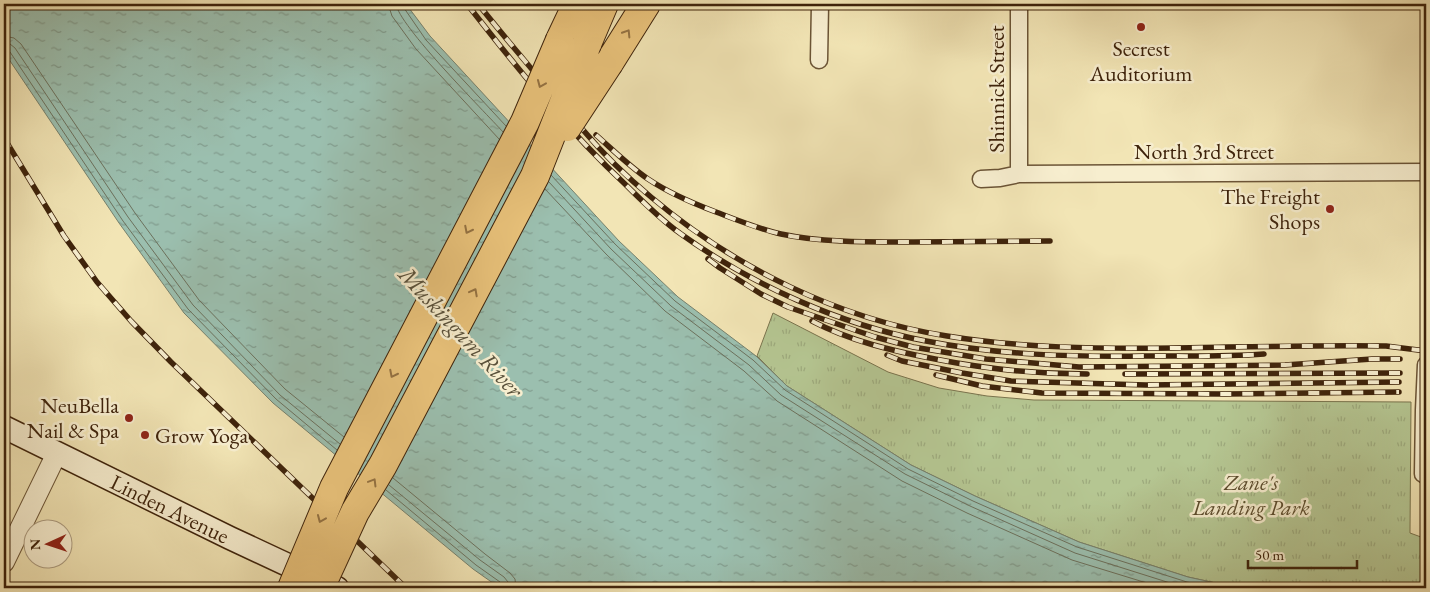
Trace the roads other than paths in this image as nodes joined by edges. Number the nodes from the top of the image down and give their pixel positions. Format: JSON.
{"nodes":[{"id":1,"x":577,"y":4,"type":"edge"},
{"id":2,"x":604,"y":4,"type":"edge"},
{"id":3,"x":646,"y":4,"type":"edge"},
{"id":4,"x":820,"y":4,"type":"edge"},
{"id":5,"x":1019,"y":4,"type":"edge"},
{"id":6,"x":819,"y":60,"type":"dead end"},
{"id":7,"x":1426,"y":172,"type":"edge"},
{"id":8,"x":1018,"y":174,"type":"junction"},
{"id":9,"x":535,"y":176,"type":"junction"},
{"id":10,"x":981,"y":179,"type":"dead end"},
{"id":11,"x":1426,"y":364,"type":"edge"},
{"id":12,"x":1425,"y":410,"type":"edge"},
{"id":13,"x":4,"y":427,"type":"edge"},
{"id":14,"x":56,"y":453,"type":"junction"},
{"id":15,"x":1423,"y":474,"type":"dead end"},
{"id":16,"x":4,"y":562,"type":"edge"},
{"id":17,"x":292,"y":588,"type":"edge"},
{"id":18,"x":320,"y":588,"type":"edge"},
{"id":19,"x":336,"y":588,"type":"edge"}],
"edges":[{"from":1,"to":17,"type":"highway","one_way":true,"bridge":true},
{"from":2,"to":9,"type":"highway","bridge":true},
{"from":9,"to":3,"type":"highway","one_way":true,"bridge":true},
{"from":4,"to":6,"type":"street"},
{"from":5,"to":8,"type":"street","name":"Shinnick Street"},
{"from":7,"to":8,"type":"street","name":"North 3rd Street"},
{"from":8,"to":10,"type":"street","name":"North 3rd Street"},
{"from":18,"to":9,"type":"highway","one_way":true,"bridge":true},
{"from":11,"to":12,"type":"street"},
{"from":12,"to":15,"type":"street"},
{"from":13,"to":14,"type":"main road","name":"Linden Avenue"},
{"from":14,"to":16,"type":"street"},
{"from":14,"to":19,"type":"main road","name":"Linden Avenue"}]}
